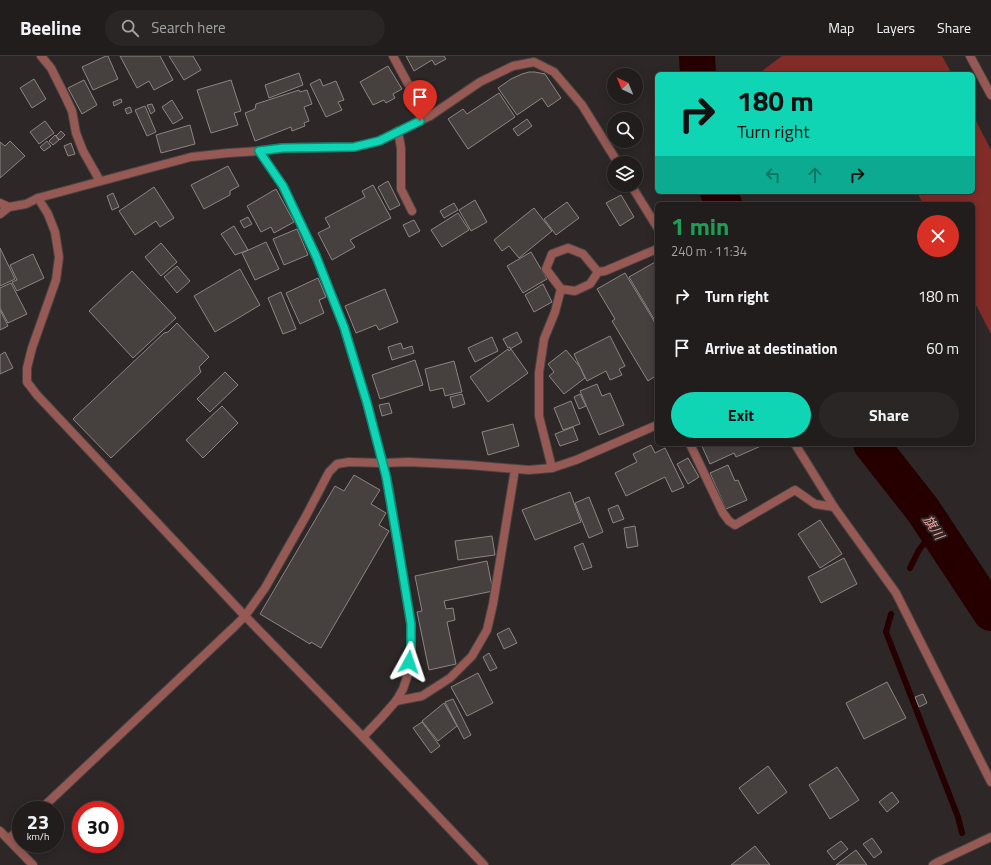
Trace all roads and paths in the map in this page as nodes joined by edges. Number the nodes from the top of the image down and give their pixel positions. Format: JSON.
{"nodes":[{"id":1,"x":41,"y":56,"type":"edge"},
{"id":2,"x":393,"y":56,"type":"edge"},
{"id":3,"x":970,"y":56,"type":"edge"},
{"id":4,"x":991,"y":95,"type":"edge"},
{"id":5,"x":430,"y":116,"type":"junction"},
{"id":6,"x":398,"y":131,"type":"junction"},
{"id":7,"x":259,"y":151,"type":"junction"},
{"id":8,"x":614,"y":156,"type":"edge"},
{"id":9,"x":100,"y":181,"type":"junction"},
{"id":10,"x":635,"y":192,"type":"edge"},
{"id":11,"x":38,"y":198,"type":"junction"},
{"id":12,"x":0,"y":203,"type":"edge"},
{"id":13,"x":9,"y":207,"type":"junction"},
{"id":14,"x":412,"y":211,"type":"dead end"},
{"id":15,"x":0,"y":214,"type":"edge"},
{"id":16,"x":655,"y":224,"type":"edge"},
{"id":17,"x":655,"y":250,"type":"edge"},
{"id":18,"x":598,"y":272,"type":"junction"},
{"id":19,"x":561,"y":289,"type":"junction"},
{"id":20,"x":655,"y":426,"type":"edge"},
{"id":21,"x":691,"y":446,"type":"edge"},
{"id":22,"x":797,"y":446,"type":"edge"},
{"id":23,"x":383,"y":463,"type":"junction"},
{"id":24,"x":552,"y":468,"type":"junction"},
{"id":25,"x":515,"y":469,"type":"junction"},
{"id":26,"x":834,"y":507,"type":"junction"},
{"id":27,"x":245,"y":616,"type":"junction"},
{"id":28,"x":396,"y":701,"type":"junction"},
{"id":29,"x":363,"y":737,"type":"junction"},
{"id":30,"x":991,"y":782,"type":"edge"},
{"id":31,"x":50,"y":801,"type":"edge"},
{"id":32,"x":0,"y":831,"type":"edge"},
{"id":33,"x":12,"y":836,"type":"edge"},
{"id":34,"x":991,"y":837,"type":"edge"},
{"id":35,"x":8,"y":839,"type":"junction"},
{"id":36,"x":33,"y":865,"type":"edge"},
{"id":37,"x":484,"y":865,"type":"edge"},
{"id":38,"x":933,"y":865,"type":"edge"}],
"edges":[{"from":1,"to":9,"type":"street"},
{"from":2,"to":5,"type":"street"},
{"from":3,"to":4,"type":"street"},
{"from":5,"to":6,"type":"street"},
{"from":5,"to":8,"type":"street"},
{"from":6,"to":7,"type":"street"},
{"from":6,"to":14,"type":"street"},
{"from":7,"to":9,"type":"street"},
{"from":7,"to":23,"type":"street"},
{"from":9,"to":11,"type":"street"},
{"from":10,"to":16,"type":"street"},
{"from":11,"to":13,"type":"street"},
{"from":11,"to":27,"type":"street"},
{"from":12,"to":13,"type":"street"},
{"from":13,"to":15,"type":"street"},
{"from":17,"to":18,"type":"street"},
{"from":18,"to":19,"type":"street"},
{"from":18,"to":19,"type":"street"},
{"from":19,"to":24,"type":"street"},
{"from":20,"to":24,"type":"street"},
{"from":21,"to":26,"type":"street"},
{"from":22,"to":26,"type":"street"},
{"from":23,"to":25,"type":"street"},
{"from":23,"to":27,"type":"street"},
{"from":23,"to":28,"type":"street"},
{"from":24,"to":25,"type":"street"},
{"from":25,"to":28,"type":"street"},
{"from":26,"to":30,"type":"street"},
{"from":27,"to":29,"type":"street"},
{"from":27,"to":31,"type":"street"},
{"from":28,"to":29,"type":"street"},
{"from":29,"to":37,"type":"street"},
{"from":32,"to":35,"type":"street"},
{"from":33,"to":35,"type":"street"},
{"from":34,"to":38,"type":"street"},
{"from":35,"to":36,"type":"street"}]}
